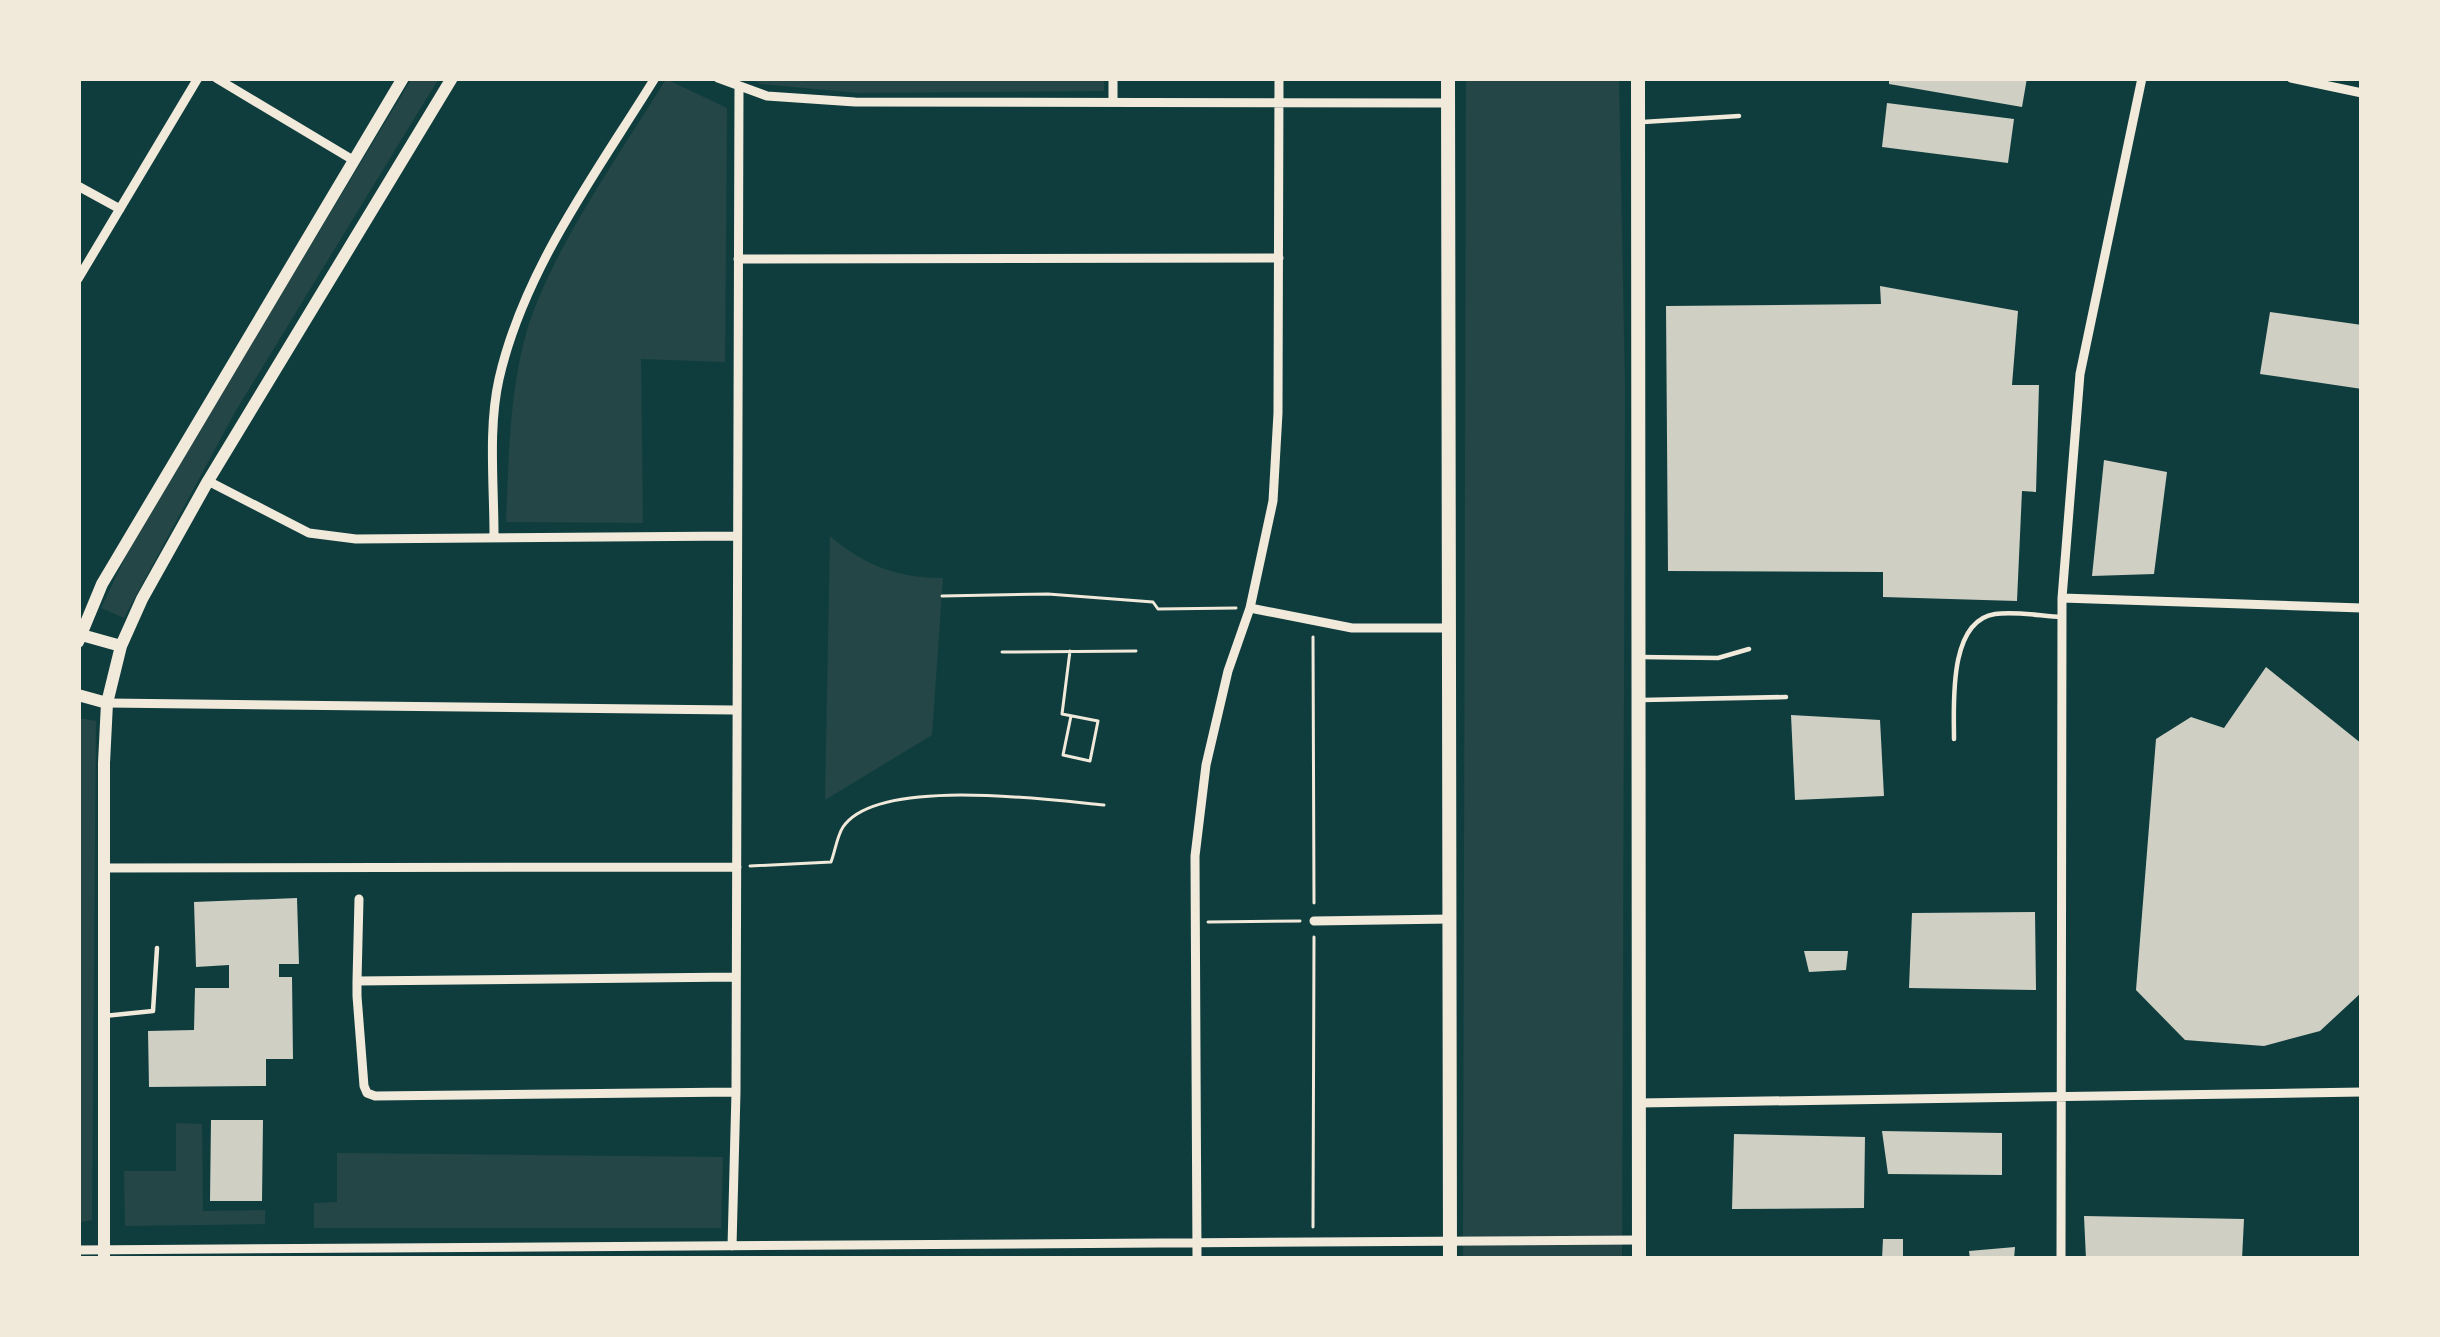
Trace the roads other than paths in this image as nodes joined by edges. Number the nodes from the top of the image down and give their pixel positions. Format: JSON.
{"nodes":[{"id":1,"x":199,"y":78,"type":"edge"},
{"id":2,"x":216,"y":78,"type":"edge"},
{"id":3,"x":404,"y":78,"type":"edge"},
{"id":4,"x":452,"y":78,"type":"edge"},
{"id":5,"x":655,"y":78,"type":"edge"},
{"id":6,"x":718,"y":78,"type":"edge"},
{"id":7,"x":1113,"y":78,"type":"edge"},
{"id":8,"x":1279,"y":78,"type":"edge"},
{"id":9,"x":1448,"y":78,"type":"edge"},
{"id":10,"x":1638,"y":78,"type":"edge"},
{"id":11,"x":2142,"y":78,"type":"edge"},
{"id":12,"x":2290,"y":78,"type":"edge"},
{"id":13,"x":739,"y":86,"type":"junction"},
{"id":14,"x":2362,"y":93,"type":"edge"},
{"id":15,"x":1113,"y":101,"type":"junction"},
{"id":16,"x":1279,"y":101,"type":"junction"},
{"id":17,"x":1448,"y":103,"type":"junction"},
{"id":18,"x":1739,"y":116,"type":"dead end"},
{"id":19,"x":1638,"y":122,"type":"junction"},
{"id":20,"x":353,"y":160,"type":"junction"},
{"id":21,"x":78,"y":186,"type":"edge"},
{"id":22,"x":120,"y":209,"type":"junction"},
{"id":23,"x":1279,"y":258,"type":"junction"},
{"id":24,"x":738,"y":260,"type":"junction"},
{"id":25,"x":78,"y":279,"type":"edge"},
{"id":26,"x":208,"y":482,"type":"junction"},
{"id":27,"x":494,"y":535,"type":"junction"},
{"id":28,"x":737,"y":536,"type":"junction"},
{"id":29,"x":2062,"y":598,"type":"junction"},
{"id":30,"x":1250,"y":608,"type":"junction"},
{"id":31,"x":2362,"y":608,"type":"edge"},
{"id":32,"x":2062,"y":617,"type":"junction"},
{"id":33,"x":1450,"y":628,"type":"junction"},
{"id":34,"x":79,"y":637,"type":"edge"},
{"id":35,"x":121,"y":646,"type":"junction"},
{"id":36,"x":1749,"y":649,"type":"dead end"},
{"id":37,"x":1640,"y":657,"type":"junction"},
{"id":38,"x":78,"y":695,"type":"edge"},
{"id":39,"x":1786,"y":697,"type":"dead end"},
{"id":40,"x":1640,"y":700,"type":"junction"},
{"id":41,"x":107,"y":703,"type":"junction"},
{"id":42,"x":734,"y":710,"type":"junction"},
{"id":43,"x":1954,"y":739,"type":"dead end"},
{"id":44,"x":737,"y":867,"type":"junction"},
{"id":45,"x":104,"y":868,"type":"junction"},
{"id":46,"x":359,"y":899,"type":"dead end"},
{"id":47,"x":1451,"y":919,"type":"junction"},
{"id":48,"x":1314,"y":921,"type":"road end"},
{"id":49,"x":157,"y":948,"type":"dead end"},
{"id":50,"x":736,"y":977,"type":"junction"},
{"id":51,"x":357,"y":981,"type":"junction"},
{"id":52,"x":104,"y":1016,"type":"junction"},
{"id":53,"x":2362,"y":1091,"type":"edge"},
{"id":54,"x":736,"y":1092,"type":"junction"},
{"id":55,"x":2060,"y":1096,"type":"junction"},
{"id":56,"x":1639,"y":1102,"type":"junction"},
{"id":57,"x":1639,"y":1240,"type":"junction"},
{"id":58,"x":1450,"y":1241,"type":"junction"},
{"id":59,"x":1197,"y":1243,"type":"junction"},
{"id":60,"x":732,"y":1246,"type":"junction"},
{"id":61,"x":78,"y":1250,"type":"edge"},
{"id":62,"x":503,"y":1253,"type":"edge"},
{"id":63,"x":104,"y":1254,"type":"edge"},
{"id":64,"x":304,"y":1254,"type":"edge"},
{"id":65,"x":1197,"y":1259,"type":"edge"},
{"id":66,"x":1450,"y":1259,"type":"edge"},
{"id":67,"x":1639,"y":1259,"type":"edge"},
{"id":68,"x":2061,"y":1259,"type":"edge"}],
"edges":[{"from":1,"to":22,"type":"street"},
{"from":2,"to":20,"type":"street"},
{"from":3,"to":20,"type":"street"},
{"from":4,"to":26,"type":"street"},
{"from":5,"to":27,"type":"street"},
{"from":6,"to":13,"type":"street"},
{"from":7,"to":15,"type":"street"},
{"from":8,"to":16,"type":"street"},
{"from":9,"to":17,"type":"main road"},
{"from":10,"to":19,"type":"main road"},
{"from":11,"to":29,"type":"street"},
{"from":12,"to":14,"type":"street"},
{"from":13,"to":15,"type":"street"},
{"from":13,"to":24,"type":"street"},
{"from":15,"to":16,"type":"street"},
{"from":16,"to":17,"type":"street"},
{"from":16,"to":23,"type":"street"},
{"from":17,"to":33,"type":"main road"},
{"from":18,"to":19,"type":"lane"},
{"from":19,"to":37,"type":"main road"},
{"from":20,"to":34,"type":"street"},
{"from":21,"to":22,"type":"street"},
{"from":22,"to":25,"type":"street"},
{"from":23,"to":24,"type":"street"},
{"from":23,"to":30,"type":"street"},
{"from":24,"to":28,"type":"street"},
{"from":26,"to":27,"type":"street"},
{"from":26,"to":35,"type":"street"},
{"from":27,"to":28,"type":"street"},
{"from":28,"to":42,"type":"street"},
{"from":29,"to":31,"type":"street"},
{"from":29,"to":32,"type":"street"},
{"from":30,"to":33,"type":"street"},
{"from":30,"to":59,"type":"street"},
{"from":32,"to":43,"type":"lane"},
{"from":32,"to":55,"type":"street"},
{"from":33,"to":47,"type":"main road"},
{"from":34,"to":35,"type":"street"},
{"from":35,"to":41,"type":"street"},
{"from":36,"to":37,"type":"lane"},
{"from":37,"to":40,"type":"main road"},
{"from":38,"to":41,"type":"street"},
{"from":39,"to":40,"type":"lane"},
{"from":40,"to":56,"type":"main road"},
{"from":41,"to":42,"type":"street"},
{"from":41,"to":45,"type":"street"},
{"from":42,"to":44,"type":"street"},
{"from":44,"to":45,"type":"street"},
{"from":44,"to":50,"type":"street"},
{"from":45,"to":52,"type":"street"},
{"from":46,"to":51,"type":"street"},
{"from":47,"to":48,"type":"street"},
{"from":47,"to":58,"type":"main road"},
{"from":49,"to":52,"type":"lane"},
{"from":50,"to":51,"type":"street"},
{"from":50,"to":54,"type":"street"},
{"from":51,"to":54,"type":"street"},
{"from":52,"to":63,"type":"street"},
{"from":53,"to":55,"type":"street"},
{"from":54,"to":60,"type":"street"},
{"from":55,"to":56,"type":"street"},
{"from":55,"to":68,"type":"street"},
{"from":56,"to":57,"type":"main road"},
{"from":57,"to":58,"type":"street"},
{"from":57,"to":67,"type":"main road"},
{"from":58,"to":59,"type":"street"},
{"from":58,"to":66,"type":"main road"},
{"from":59,"to":60,"type":"street"},
{"from":59,"to":65,"type":"street"},
{"from":60,"to":62,"type":"street"},
{"from":61,"to":63,"type":"street"},
{"from":62,"to":64,"type":"street"},
{"from":63,"to":64,"type":"street"}]}
